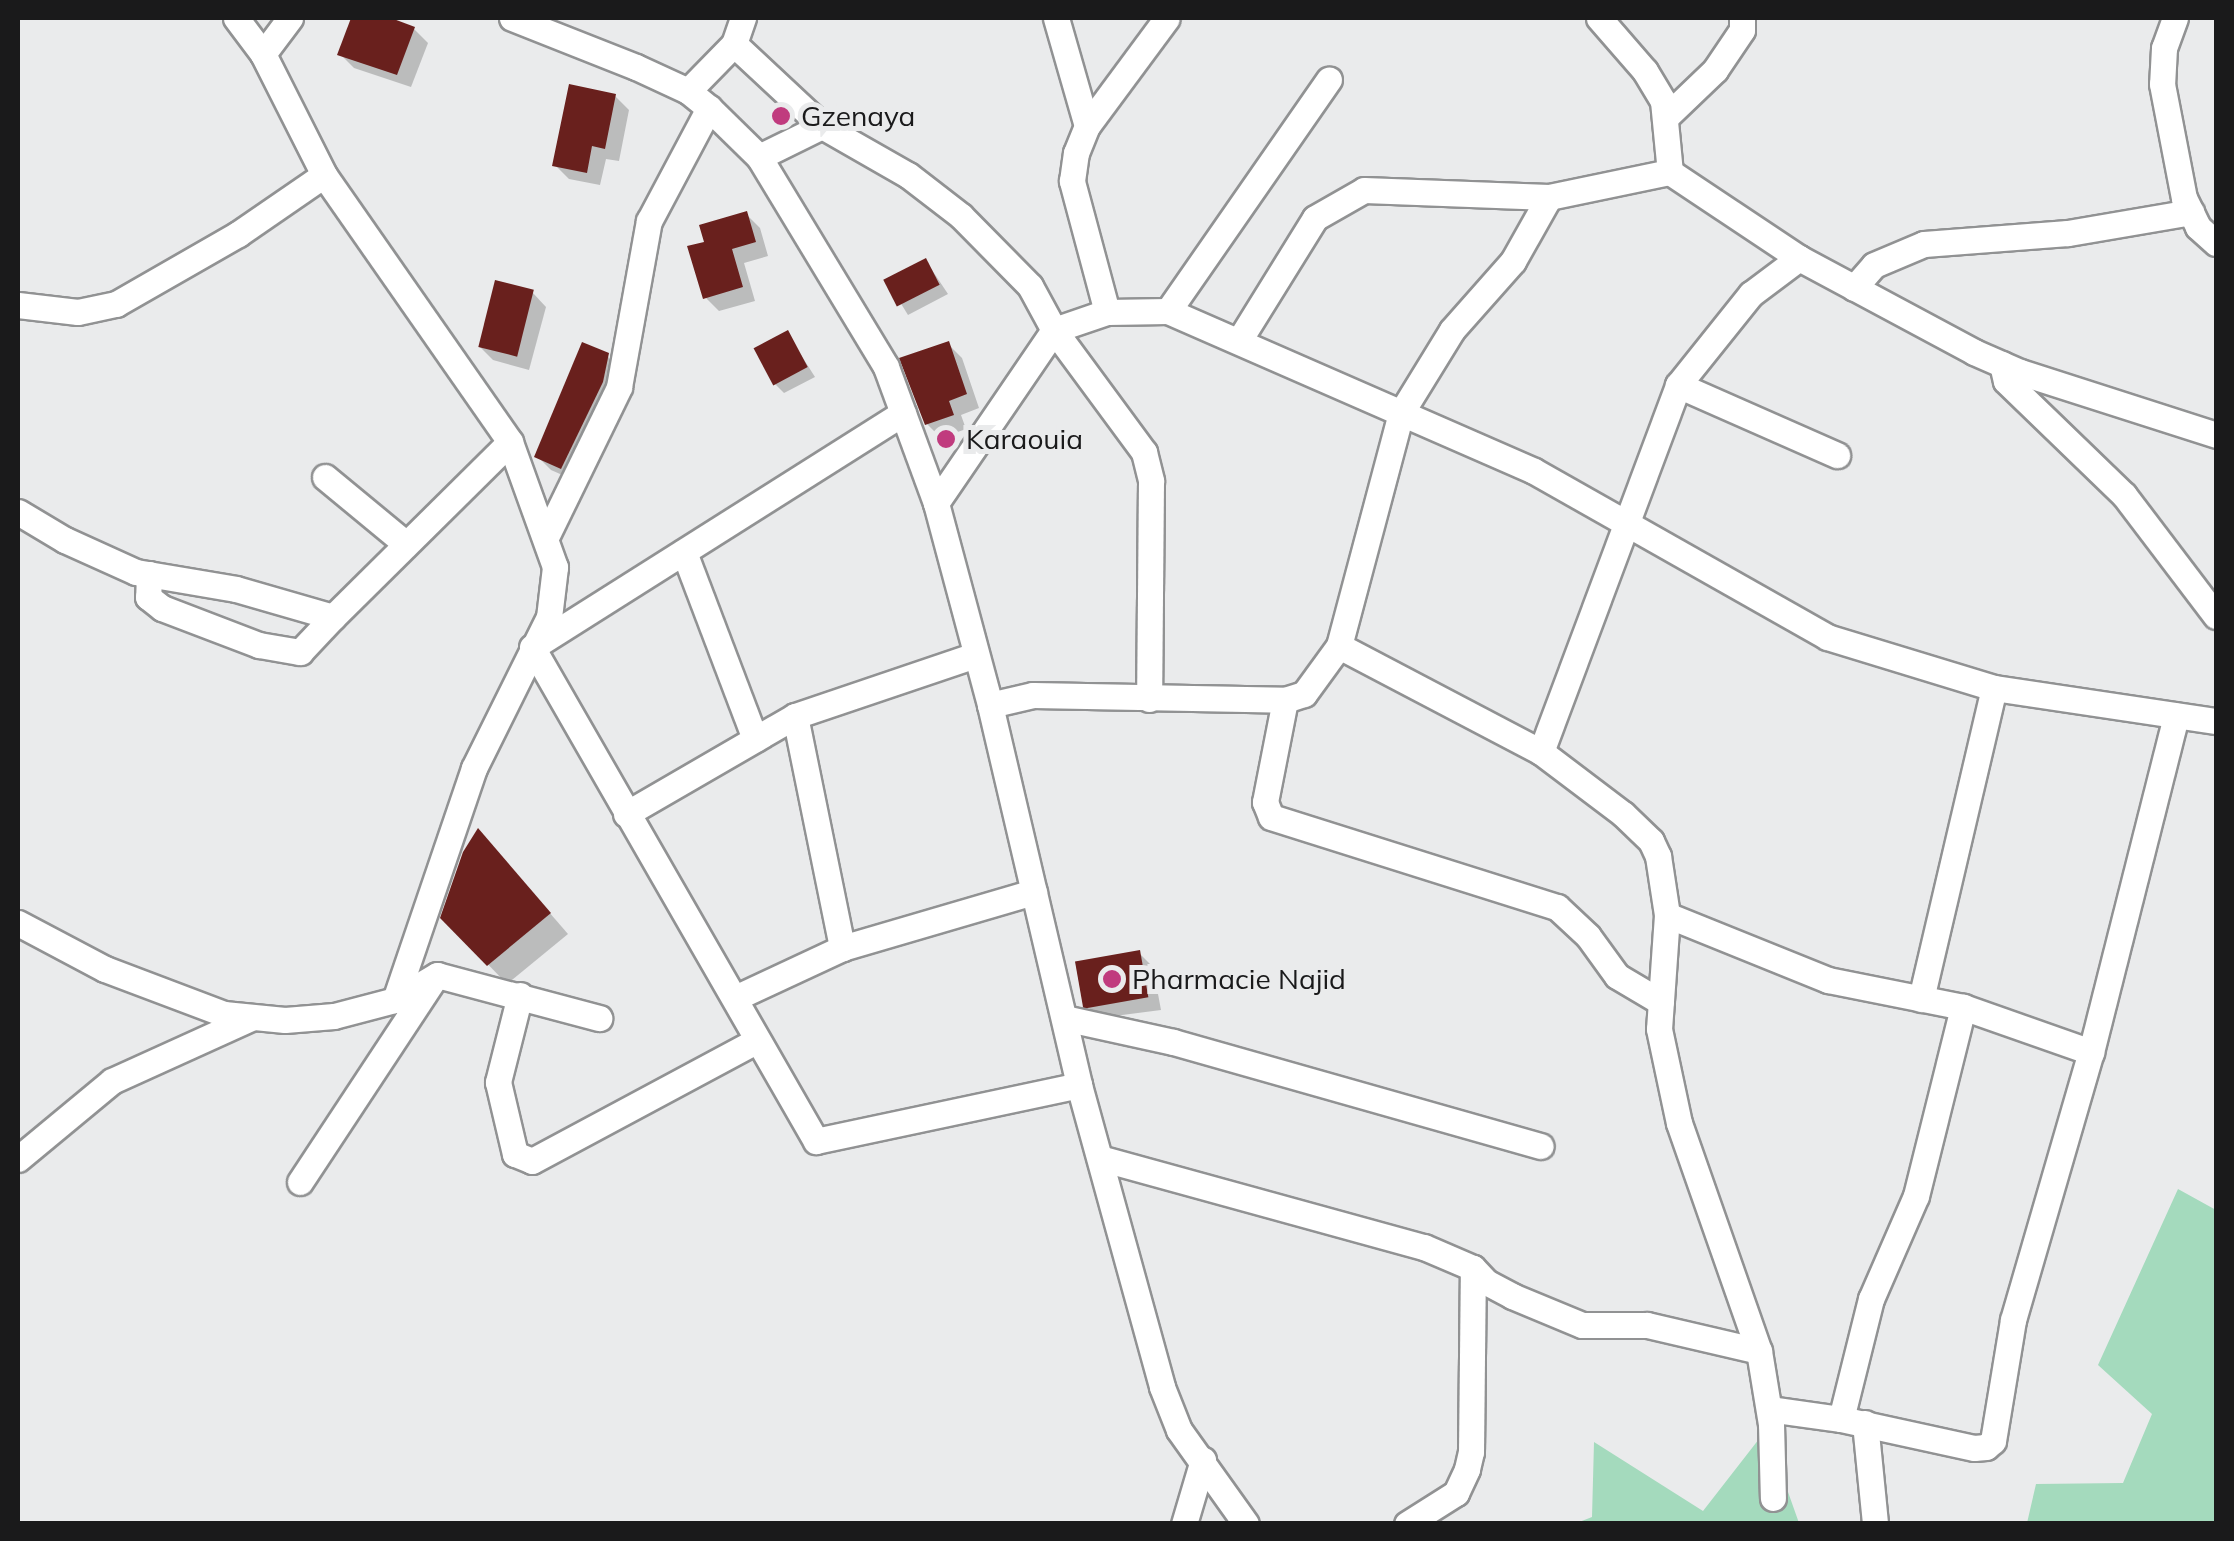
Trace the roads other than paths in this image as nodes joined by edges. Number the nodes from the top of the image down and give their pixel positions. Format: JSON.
{"nodes":[{"id":1,"x":236,"y":18,"type":"edge"},
{"id":2,"x":290,"y":18,"type":"edge"},
{"id":3,"x":512,"y":18,"type":"edge"},
{"id":4,"x":742,"y":18,"type":"edge"},
{"id":5,"x":1056,"y":18,"type":"edge"},
{"id":6,"x":1169,"y":18,"type":"edge"},
{"id":7,"x":1599,"y":18,"type":"edge"},
{"id":8,"x":1742,"y":18,"type":"edge"},
{"id":9,"x":2176,"y":18,"type":"edge"},
{"id":10,"x":734,"y":44,"type":"junction"},
{"id":11,"x":263,"y":54,"type":"junction"},
{"id":12,"x":1329,"y":79,"type":"dead end"},
{"id":13,"x":688,"y":90,"type":"junction"},
{"id":14,"x":709,"y":108,"type":"junction"},
{"id":15,"x":1666,"y":116,"type":"junction"},
{"id":16,"x":822,"y":126,"type":"junction"},
{"id":17,"x":1087,"y":126,"type":"junction"},
{"id":18,"x":759,"y":157,"type":"junction"},
{"id":19,"x":1670,"y":172,"type":"junction"},
{"id":20,"x":324,"y":175,"type":"junction"},
{"id":21,"x":1548,"y":198,"type":"junction"},
{"id":22,"x":2191,"y":212,"type":"junction"},
{"id":23,"x":2216,"y":242,"type":"edge"},
{"id":24,"x":1799,"y":258,"type":"junction"},
{"id":25,"x":1854,"y":288,"type":"junction"},
{"id":26,"x":18,"y":305,"type":"edge"},
{"id":27,"x":1168,"y":311,"type":"junction"},
{"id":28,"x":1107,"y":312,"type":"junction"},
{"id":29,"x":1054,"y":330,"type":"junction"},
{"id":30,"x":1240,"y":339,"type":"junction"},
{"id":31,"x":2002,"y":364,"type":"junction"},
{"id":32,"x":1678,"y":385,"type":"junction"},
{"id":33,"x":903,"y":413,"type":"junction"},
{"id":34,"x":1402,"y":413,"type":"junction"},
{"id":35,"x":2216,"y":436,"type":"edge"},
{"id":36,"x":510,"y":442,"type":"junction"},
{"id":37,"x":1836,"y":455,"type":"dead end"},
{"id":38,"x":325,"y":478,"type":"dead end"},
{"id":39,"x":936,"y":504,"type":"junction"},
{"id":40,"x":18,"y":512,"type":"edge"},
{"id":41,"x":1626,"y":523,"type":"junction"},
{"id":42,"x":546,"y":537,"type":"junction"},
{"id":43,"x":406,"y":544,"type":"junction"},
{"id":44,"x":684,"y":552,"type":"junction"},
{"id":45,"x":150,"y":574,"type":"junction"},
{"id":46,"x":2216,"y":616,"type":"edge"},
{"id":47,"x":332,"y":618,"type":"junction"},
{"id":48,"x":1339,"y":646,"type":"junction"},
{"id":49,"x":532,"y":648,"type":"junction"},
{"id":50,"x":975,"y":655,"type":"junction"},
{"id":51,"x":1994,"y":688,"type":"junction"},
{"id":52,"x":1149,"y":699,"type":"junction"},
{"id":53,"x":1285,"y":700,"type":"junction"},
{"id":54,"x":990,"y":704,"type":"junction"},
{"id":55,"x":795,"y":716,"type":"junction"},
{"id":56,"x":2176,"y":716,"type":"junction"},
{"id":57,"x":2216,"y":720,"type":"edge"},
{"id":58,"x":755,"y":739,"type":"junction"},
{"id":59,"x":1541,"y":752,"type":"junction"},
{"id":60,"x":626,"y":814,"type":"junction"},
{"id":61,"x":1034,"y":892,"type":"junction"},
{"id":62,"x":1667,"y":915,"type":"junction"},
{"id":63,"x":18,"y":923,"type":"edge"},
{"id":64,"x":842,"y":948,"type":"junction"},
{"id":65,"x":437,"y":975,"type":"junction"},
{"id":66,"x":520,"y":995,"type":"junction"},
{"id":67,"x":735,"y":998,"type":"junction"},
{"id":68,"x":1921,"y":999,"type":"junction"},
{"id":69,"x":394,"y":1000,"type":"junction"},
{"id":70,"x":1661,"y":1002,"type":"junction"},
{"id":71,"x":1963,"y":1007,"type":"junction"},
{"id":72,"x":252,"y":1018,"type":"junction"},
{"id":73,"x":598,"y":1018,"type":"dead end"},
{"id":74,"x":1064,"y":1018,"type":"junction"},
{"id":75,"x":756,"y":1040,"type":"junction"},
{"id":76,"x":2091,"y":1052,"type":"junction"},
{"id":77,"x":1078,"y":1085,"type":"junction"},
{"id":78,"x":1540,"y":1146,"type":"dead end"},
{"id":79,"x":1100,"y":1158,"type":"junction"},
{"id":80,"x":18,"y":1159,"type":"edge"},
{"id":81,"x":300,"y":1182,"type":"dead end"},
{"id":82,"x":1473,"y":1268,"type":"junction"},
{"id":83,"x":1759,"y":1351,"type":"junction"},
{"id":84,"x":1769,"y":1409,"type":"junction"},
{"id":85,"x":1853,"y":1421,"type":"junction"},
{"id":86,"x":1204,"y":1460,"type":"junction"},
{"id":87,"x":1773,"y":1498,"type":"dead end"},
{"id":88,"x":1184,"y":1524,"type":"edge"},
{"id":89,"x":1246,"y":1524,"type":"edge"},
{"id":90,"x":1407,"y":1524,"type":"edge"},
{"id":91,"x":1875,"y":1524,"type":"edge"}],
"edges":[{"from":1,"to":11,"type":"street"},
{"from":2,"to":11,"type":"street"},
{"from":3,"to":13,"type":"street"},
{"from":4,"to":10,"type":"street"},
{"from":5,"to":17,"type":"street"},
{"from":6,"to":17,"type":"street"},
{"from":7,"to":15,"type":"street"},
{"from":8,"to":15,"type":"street"},
{"from":9,"to":22,"type":"street"},
{"from":10,"to":13,"type":"street"},
{"from":10,"to":16,"type":"street"},
{"from":11,"to":20,"type":"street"},
{"from":12,"to":27,"type":"street"},
{"from":13,"to":14,"type":"street"},
{"from":14,"to":18,"type":"street"},
{"from":14,"to":42,"type":"street"},
{"from":15,"to":19,"type":"street"},
{"from":16,"to":18,"type":"street"},
{"from":16,"to":29,"type":"street"},
{"from":17,"to":28,"type":"street"},
{"from":18,"to":33,"type":"street"},
{"from":19,"to":21,"type":"street"},
{"from":19,"to":24,"type":"street"},
{"from":20,"to":26,"type":"street"},
{"from":20,"to":36,"type":"street"},
{"from":21,"to":30,"type":"street"},
{"from":21,"to":34,"type":"street"},
{"from":22,"to":23,"type":"street"},
{"from":22,"to":25,"type":"street"},
{"from":24,"to":25,"type":"street"},
{"from":24,"to":32,"type":"street"},
{"from":25,"to":31,"type":"street"},
{"from":27,"to":28,"type":"street"},
{"from":27,"to":30,"type":"street"},
{"from":28,"to":29,"type":"street"},
{"from":29,"to":39,"type":"street"},
{"from":29,"to":52,"type":"street"},
{"from":30,"to":34,"type":"street"},
{"from":31,"to":35,"type":"street"},
{"from":31,"to":46,"type":"street"},
{"from":32,"to":37,"type":"street"},
{"from":32,"to":41,"type":"street"},
{"from":33,"to":39,"type":"street"},
{"from":33,"to":44,"type":"street"},
{"from":34,"to":41,"type":"street"},
{"from":34,"to":48,"type":"street"},
{"from":36,"to":42,"type":"street"},
{"from":36,"to":43,"type":"street"},
{"from":38,"to":43,"type":"street"},
{"from":39,"to":50,"type":"street"},
{"from":40,"to":45,"type":"street"},
{"from":41,"to":51,"type":"street"},
{"from":41,"to":59,"type":"street"},
{"from":42,"to":49,"type":"street"},
{"from":43,"to":47,"type":"street"},
{"from":44,"to":49,"type":"street"},
{"from":44,"to":58,"type":"street"},
{"from":45,"to":47,"type":"street"},
{"from":45,"to":47,"type":"street"},
{"from":48,"to":53,"type":"street"},
{"from":48,"to":59,"type":"street"},
{"from":49,"to":60,"type":"street"},
{"from":49,"to":69,"type":"street"},
{"from":50,"to":54,"type":"street"},
{"from":50,"to":55,"type":"street"},
{"from":51,"to":56,"type":"street"},
{"from":51,"to":68,"type":"street"},
{"from":52,"to":53,"type":"street"},
{"from":52,"to":54,"type":"street"},
{"from":53,"to":70,"type":"street"},
{"from":54,"to":61,"type":"street"},
{"from":55,"to":58,"type":"street"},
{"from":55,"to":64,"type":"street"},
{"from":56,"to":57,"type":"street"},
{"from":56,"to":76,"type":"street"},
{"from":58,"to":60,"type":"street"},
{"from":59,"to":62,"type":"street"},
{"from":60,"to":67,"type":"street"},
{"from":61,"to":64,"type":"street"},
{"from":61,"to":74,"type":"street"},
{"from":62,"to":68,"type":"street"},
{"from":62,"to":70,"type":"street"},
{"from":63,"to":72,"type":"street"},
{"from":64,"to":67,"type":"street"},
{"from":65,"to":66,"type":"street"},
{"from":65,"to":69,"type":"street"},
{"from":65,"to":81,"type":"street"},
{"from":66,"to":73,"type":"street"},
{"from":66,"to":75,"type":"street"},
{"from":67,"to":75,"type":"street"},
{"from":68,"to":71,"type":"street"},
{"from":69,"to":72,"type":"street"},
{"from":70,"to":83,"type":"street"},
{"from":71,"to":76,"type":"street"},
{"from":71,"to":85,"type":"street"},
{"from":72,"to":80,"type":"street"},
{"from":74,"to":77,"type":"street"},
{"from":74,"to":78,"type":"street"},
{"from":75,"to":77,"type":"street"},
{"from":76,"to":85,"type":"street"},
{"from":77,"to":79,"type":"street"},
{"from":79,"to":82,"type":"street"},
{"from":79,"to":86,"type":"street"},
{"from":82,"to":83,"type":"street"},
{"from":82,"to":90,"type":"street"},
{"from":83,"to":84,"type":"street"},
{"from":84,"to":85,"type":"street"},
{"from":84,"to":87,"type":"street"},
{"from":85,"to":91,"type":"street"},
{"from":86,"to":88,"type":"street"},
{"from":86,"to":89,"type":"street"}]}
